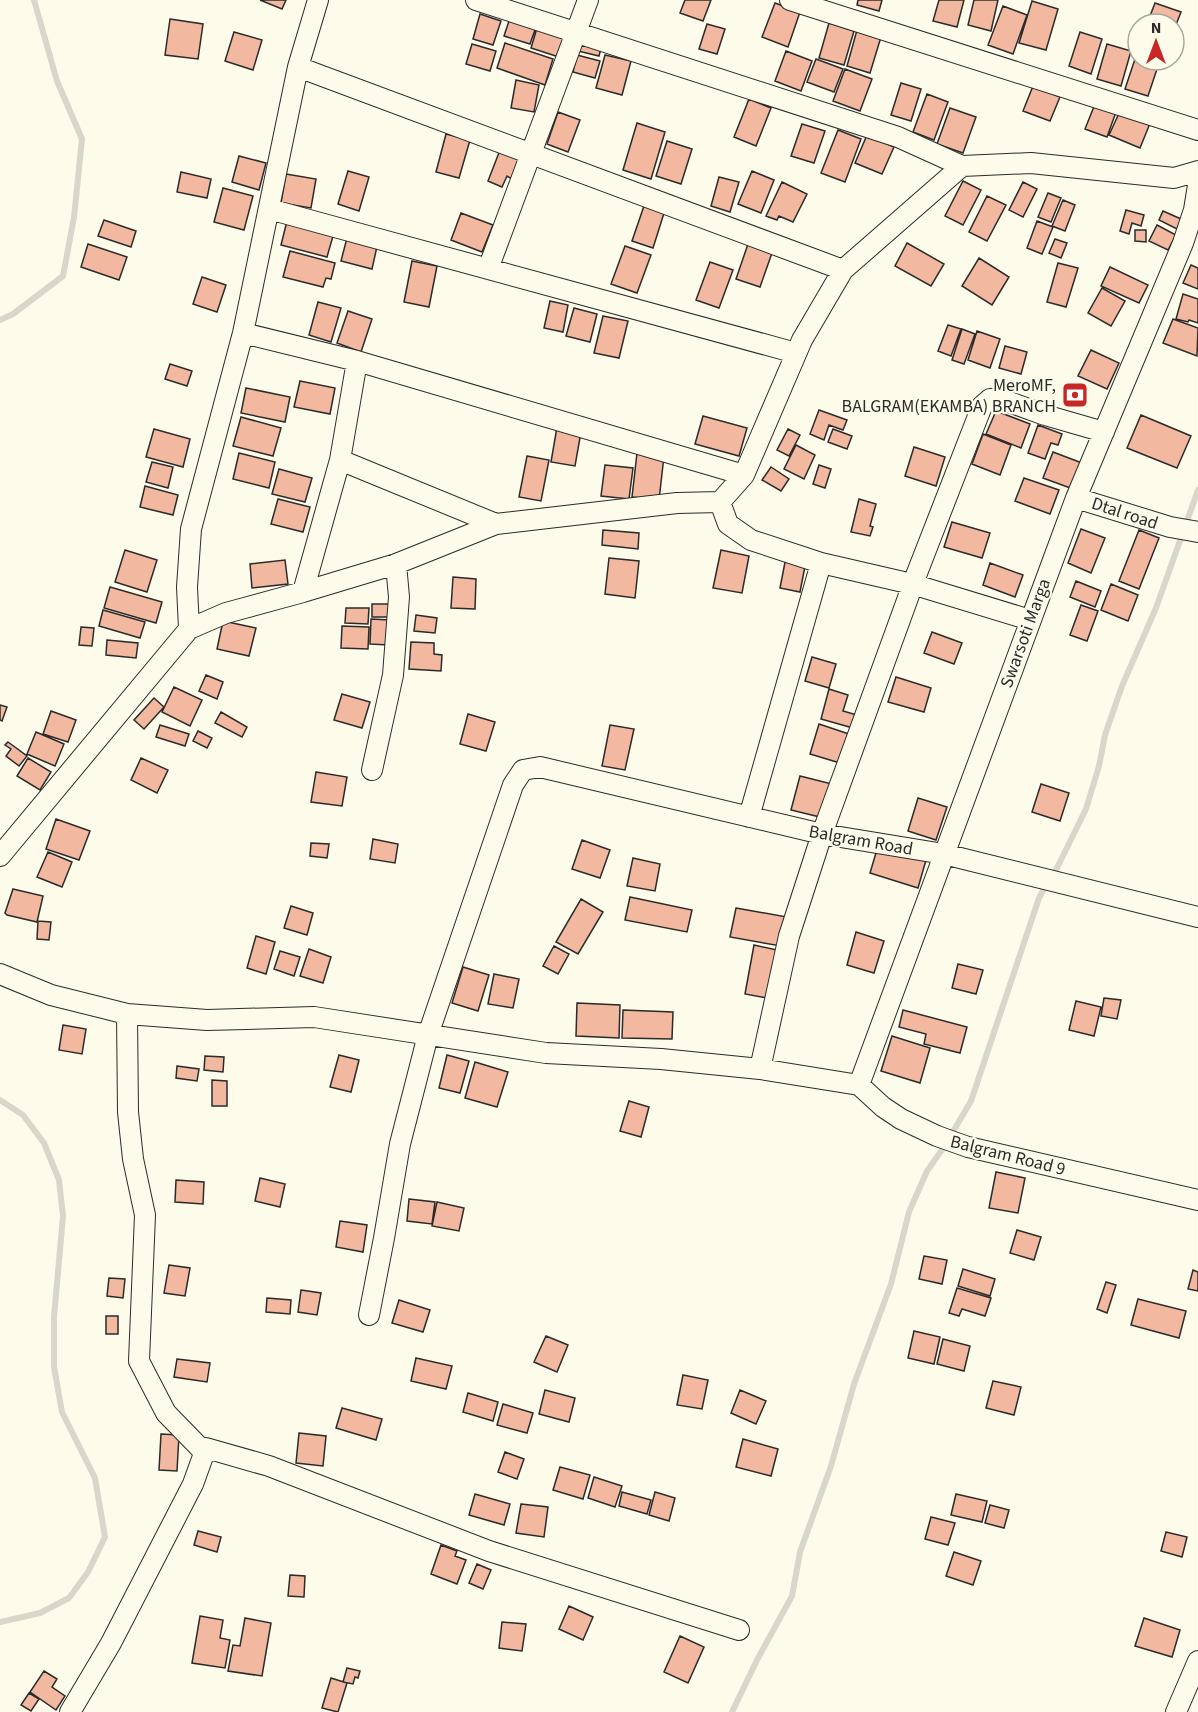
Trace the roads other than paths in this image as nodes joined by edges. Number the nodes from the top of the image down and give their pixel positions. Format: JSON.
{"nodes":[{"id":1,"x":318,"y":0,"type":"edge"},
{"id":2,"x":476,"y":0,"type":"edge"},
{"id":3,"x":588,"y":0,"type":"edge"},
{"id":4,"x":790,"y":0,"type":"edge"},
{"id":5,"x":577,"y":33,"type":"junction"},
{"id":6,"x":298,"y":68,"type":"junction"},
{"id":7,"x":1198,"y":130,"type":"edge"},
{"id":8,"x":531,"y":154,"type":"junction"},
{"id":9,"x":962,"y":166,"type":"junction"},
{"id":10,"x":1198,"y":171,"type":"edge"},
{"id":11,"x":1198,"y":185,"type":"edge"},
{"id":12,"x":268,"y":208,"type":"junction"},
{"id":13,"x":488,"y":269,"type":"junction"},
{"id":14,"x":843,"y":270,"type":"junction"},
{"id":15,"x":243,"y":333,"type":"junction"},
{"id":16,"x":796,"y":353,"type":"junction"},
{"id":17,"x":357,"y":362,"type":"junction"},
{"id":18,"x":1104,"y":432,"type":"junction"},
{"id":19,"x":340,"y":460,"type":"junction"},
{"id":20,"x":744,"y":475,"type":"junction"},
{"id":21,"x":1076,"y":498,"type":"junction"},
{"id":22,"x":720,"y":502,"type":"junction"},
{"id":23,"x":496,"y":524,"type":"junction"},
{"id":24,"x":1196,"y":532,"type":"edge"},
{"id":25,"x":821,"y":563,"type":"junction"},
{"id":26,"x":396,"y":564,"type":"junction"},
{"id":27,"x":912,"y":584,"type":"junction"},
{"id":28,"x":303,"y":592,"type":"junction"},
{"id":29,"x":1030,"y":620,"type":"junction"},
{"id":30,"x":189,"y":629,"type":"junction"},
{"id":31,"x":372,"y":771,"type":"dead end"},
{"id":32,"x":749,"y":817,"type":"junction"},
{"id":33,"x":822,"y":834,"type":"junction"},
{"id":34,"x":944,"y":854,"type":"junction"},
{"id":35,"x":0,"y":856,"type":"edge"},
{"id":36,"x":1198,"y":917,"type":"edge"},
{"id":37,"x":0,"y":974,"type":"edge"},
{"id":38,"x":127,"y":1014,"type":"junction"},
{"id":39,"x":428,"y":1035,"type":"junction"},
{"id":40,"x":760,"y":1069,"type":"junction"},
{"id":41,"x":859,"y":1085,"type":"junction"},
{"id":42,"x":1198,"y":1200,"type":"edge"},
{"id":43,"x":369,"y":1315,"type":"dead end"},
{"id":44,"x":204,"y":1452,"type":"junction"},
{"id":45,"x":739,"y":1630,"type":"dead end"},
{"id":46,"x":1198,"y":1660,"type":"edge"},
{"id":47,"x":1180,"y":1711,"type":"edge"},
{"id":48,"x":70,"y":1712,"type":"edge"}],
"edges":[{"from":1,"to":6,"type":"street"},
{"from":2,"to":5,"type":"street"},
{"from":3,"to":5,"type":"street"},
{"from":4,"to":7,"type":"street"},
{"from":5,"to":8,"type":"street"},
{"from":5,"to":9,"type":"street"},
{"from":6,"to":8,"type":"street"},
{"from":6,"to":12,"type":"street"},
{"from":8,"to":13,"type":"street"},
{"from":8,"to":14,"type":"street"},
{"from":9,"to":10,"type":"street"},
{"from":9,"to":14,"type":"street"},
{"from":11,"to":18,"type":"street","name":"Swarsoti Marga"},
{"from":12,"to":13,"type":"street"},
{"from":12,"to":15,"type":"street"},
{"from":13,"to":16,"type":"street"},
{"from":14,"to":16,"type":"street"},
{"from":15,"to":17,"type":"street"},
{"from":15,"to":30,"type":"street"},
{"from":16,"to":20,"type":"street"},
{"from":17,"to":19,"type":"street"},
{"from":17,"to":20,"type":"street"},
{"from":18,"to":21,"type":"street","name":"Swarsoti Marga"},
{"from":18,"to":27,"type":"street"},
{"from":19,"to":23,"type":"street"},
{"from":19,"to":28,"type":"street"},
{"from":20,"to":22,"type":"street"},
{"from":21,"to":24,"type":"street","name":"Dtal road"},
{"from":21,"to":29,"type":"street","name":"Swarsoti Marga"},
{"from":22,"to":23,"type":"street"},
{"from":22,"to":25,"type":"street"},
{"from":23,"to":26,"type":"street"},
{"from":25,"to":27,"type":"street"},
{"from":25,"to":32,"type":"street"},
{"from":26,"to":28,"type":"street"},
{"from":26,"to":31,"type":"street"},
{"from":27,"to":29,"type":"street"},
{"from":27,"to":33,"type":"street"},
{"from":28,"to":30,"type":"street"},
{"from":29,"to":34,"type":"street","name":"Swarsoti Marga"},
{"from":30,"to":35,"type":"street"},
{"from":32,"to":33,"type":"street","name":"Balgram Road"},
{"from":32,"to":39,"type":"street","name":"Balgram Road"},
{"from":33,"to":34,"type":"street","name":"Balgram Road"},
{"from":33,"to":40,"type":"street"},
{"from":34,"to":36,"type":"street","name":"Balgram Road"},
{"from":34,"to":41,"type":"street","name":"Swarsoti Marga"},
{"from":37,"to":38,"type":"street"},
{"from":38,"to":39,"type":"street"},
{"from":38,"to":44,"type":"street"},
{"from":39,"to":40,"type":"street"},
{"from":39,"to":43,"type":"street"},
{"from":40,"to":41,"type":"street"},
{"from":41,"to":42,"type":"street","name":"Balgram Road 9"},
{"from":44,"to":45,"type":"street"},
{"from":44,"to":48,"type":"street"},
{"from":46,"to":47,"type":"street"}]}
